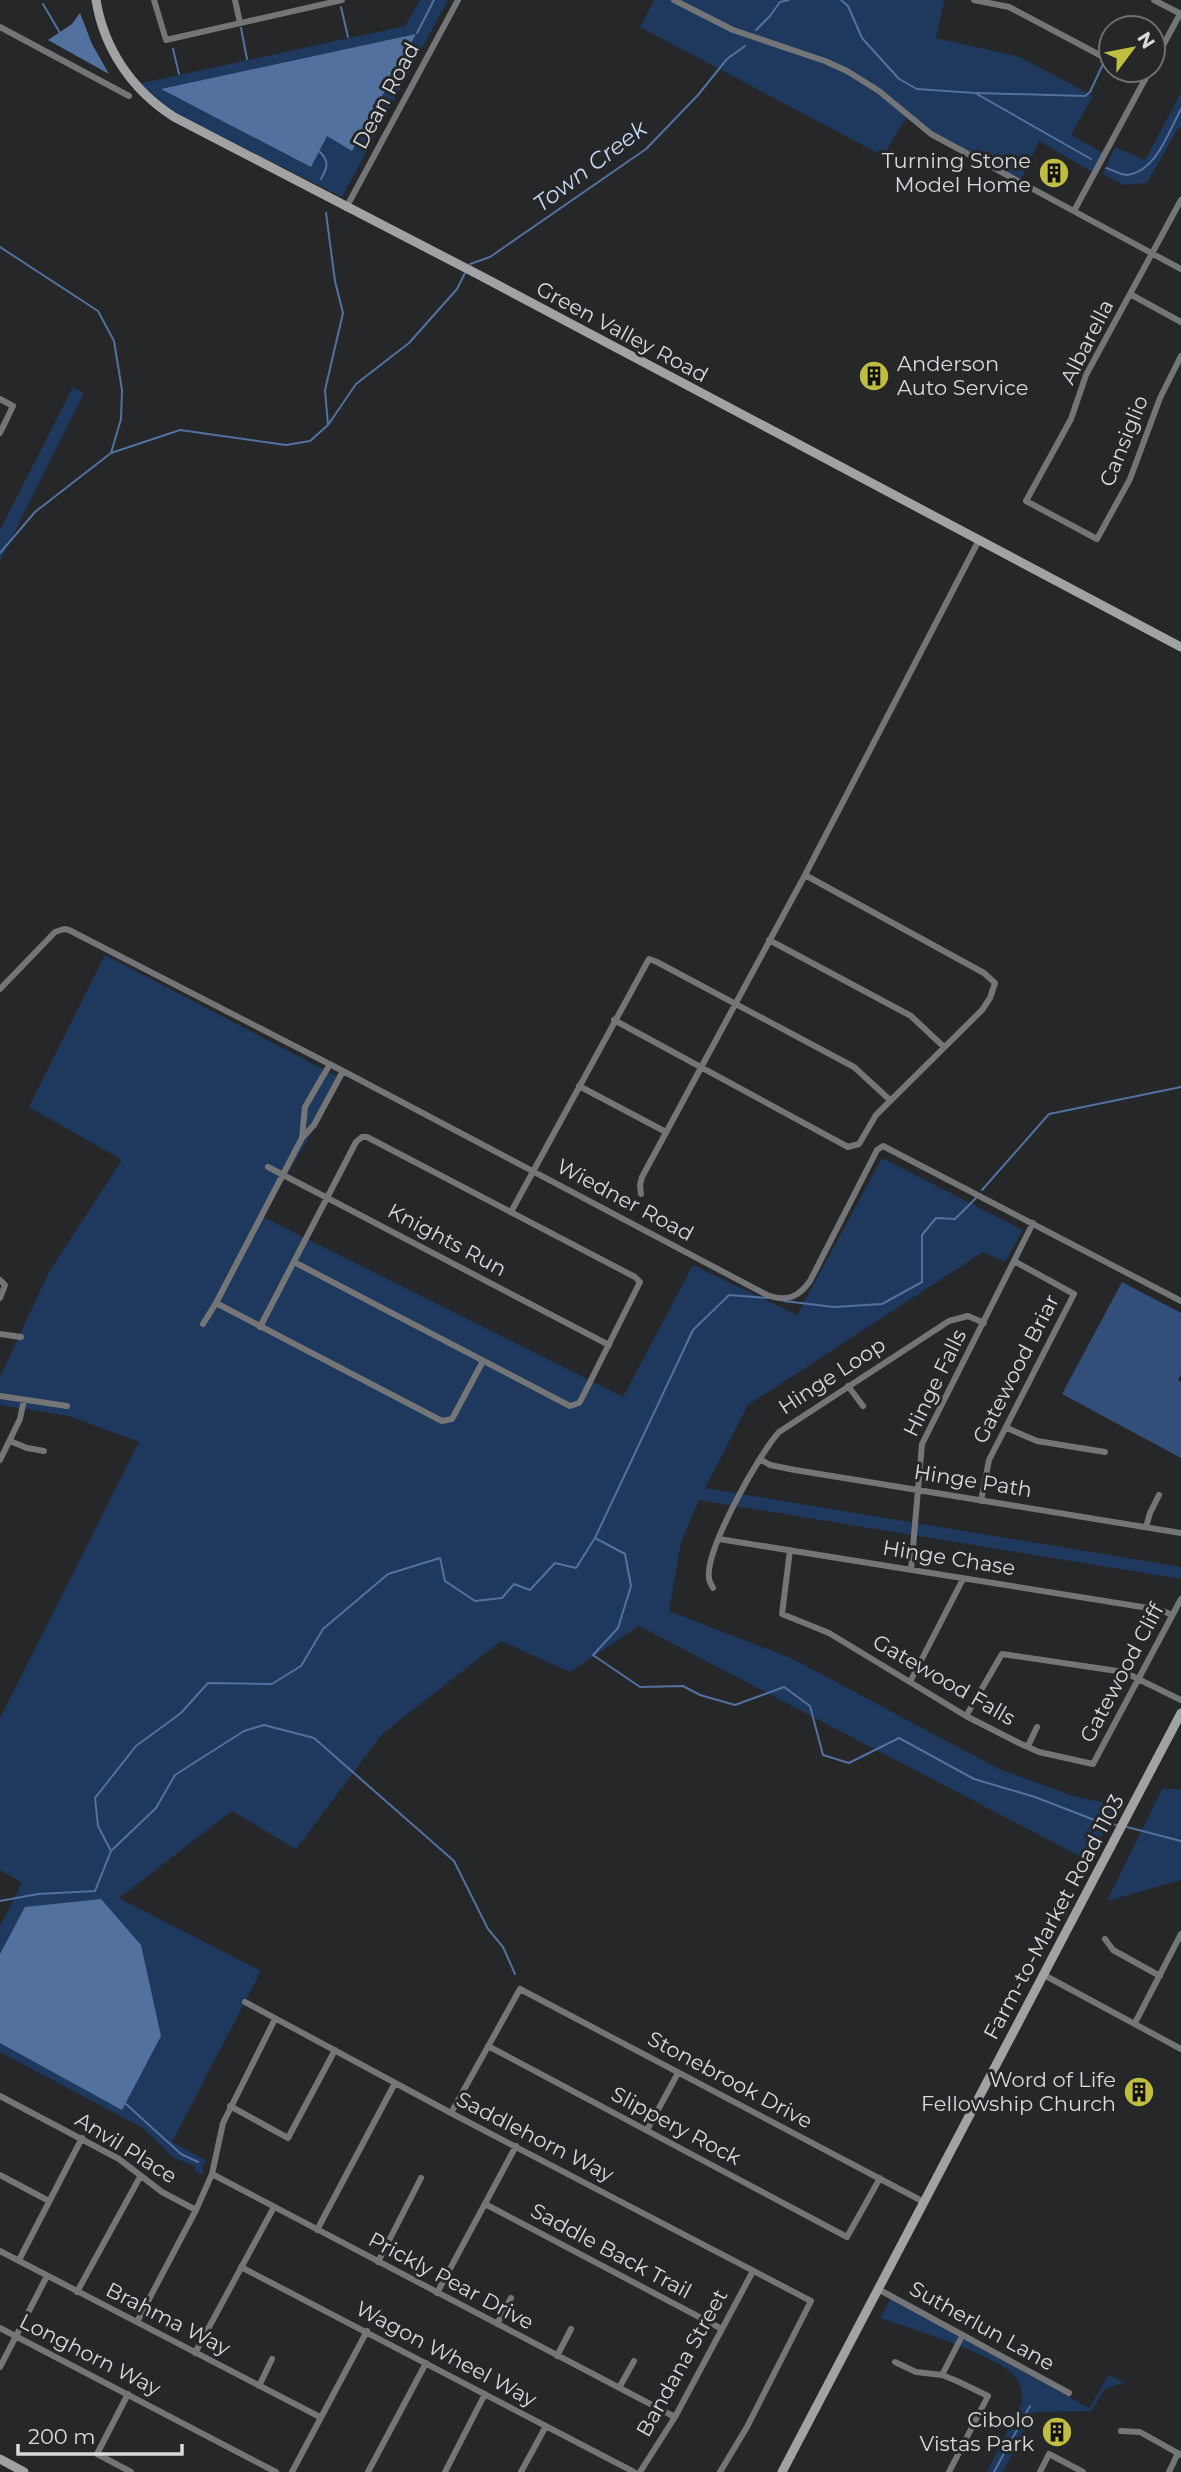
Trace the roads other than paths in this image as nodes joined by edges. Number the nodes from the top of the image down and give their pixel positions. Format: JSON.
{"nodes":[{"id":1,"x":96,"y":0,"type":"edge"},
{"id":2,"x":154,"y":0,"type":"edge"},
{"id":3,"x":235,"y":0,"type":"edge"},
{"id":4,"x":342,"y":0,"type":"edge"},
{"id":5,"x":458,"y":0,"type":"edge"},
{"id":6,"x":674,"y":0,"type":"edge"},
{"id":7,"x":974,"y":0,"type":"edge"},
{"id":8,"x":1154,"y":0,"type":"edge"},
{"id":9,"x":315,"y":3,"type":"edge"},
{"id":10,"x":1180,"y":14,"type":"edge"},
{"id":11,"x":240,"y":23,"type":"junction"},
{"id":12,"x":0,"y":27,"type":"edge"},
{"id":13,"x":1167,"y":38,"type":"edge"},
{"id":14,"x":1097,"y":54,"type":"edge"},
{"id":15,"x":1142,"y":84,"type":"edge"},
{"id":16,"x":129,"y":96,"type":"dead end"},
{"id":17,"x":1181,"y":200,"type":"edge"},
{"id":18,"x":346,"y":208,"type":"junction"},
{"id":19,"x":1074,"y":211,"type":"junction"},
{"id":20,"x":1179,"y":211,"type":"edge"},
{"id":21,"x":1152,"y":254,"type":"junction"},
{"id":22,"x":1181,"y":269,"type":"edge"},
{"id":23,"x":1130,"y":295,"type":"junction"},
{"id":24,"x":1181,"y":322,"type":"edge"},
{"id":25,"x":1181,"y":356,"type":"edge"},
{"id":26,"x":0,"y":399,"type":"edge"},
{"id":27,"x":0,"y":433,"type":"edge"},
{"id":28,"x":1097,"y":539,"type":"joint"},
{"id":29,"x":979,"y":540,"type":"junction"},
{"id":30,"x":1181,"y":647,"type":"edge"},
{"id":31,"x":804,"y":875,"type":"junction"},
{"id":32,"x":769,"y":940,"type":"junction"},
{"id":33,"x":0,"y":989,"type":"edge"},
{"id":34,"x":734,"y":1003,"type":"junction"},
{"id":35,"x":614,"y":1020,"type":"junction"},
{"id":36,"x":944,"y":1047,"type":"junction"},
{"id":37,"x":330,"y":1064,"type":"junction"},
{"id":38,"x":699,"y":1068,"type":"junction"},
{"id":39,"x":343,"y":1071,"type":"junction"},
{"id":40,"x":579,"y":1086,"type":"junction"},
{"id":41,"x":890,"y":1100,"type":"junction"},
{"id":42,"x":666,"y":1132,"type":"junction"},
{"id":43,"x":302,"y":1138,"type":"junction"},
{"id":44,"x":268,"y":1167,"type":"dead end"},
{"id":45,"x":534,"y":1171,"type":"junction"},
{"id":46,"x":282,"y":1174,"type":"junction"},
{"id":47,"x":641,"y":1194,"type":"dead end"},
{"id":48,"x":327,"y":1198,"type":"junction"},
{"id":49,"x":511,"y":1212,"type":"junction"},
{"id":50,"x":1033,"y":1223,"type":"junction"},
{"id":51,"x":1014,"y":1261,"type":"junction"},
{"id":52,"x":294,"y":1262,"type":"junction"},
{"id":53,"x":0,"y":1280,"type":"edge"},
{"id":54,"x":0,"y":1298,"type":"edge"},
{"id":55,"x":1181,"y":1301,"type":"edge"},
{"id":56,"x":216,"y":1303,"type":"junction"},
{"id":57,"x":984,"y":1323,"type":"junction"},
{"id":58,"x":203,"y":1324,"type":"dead end"},
{"id":59,"x":260,"y":1327,"type":"junction"},
{"id":60,"x":0,"y":1334,"type":"edge"},
{"id":61,"x":20,"y":1337,"type":"dead end"},
{"id":62,"x":609,"y":1345,"type":"junction"},
{"id":63,"x":483,"y":1361,"type":"junction"},
{"id":64,"x":848,"y":1387,"type":"junction"},
{"id":65,"x":0,"y":1396,"type":"edge"},
{"id":66,"x":24,"y":1400,"type":"junction"},
{"id":67,"x":67,"y":1406,"type":"dead end"},
{"id":68,"x":863,"y":1406,"type":"dead end"},
{"id":69,"x":1007,"y":1428,"type":"junction"},
{"id":70,"x":10,"y":1441,"type":"junction"},
{"id":71,"x":44,"y":1451,"type":"dead end"},
{"id":72,"x":1105,"y":1452,"type":"dead end"},
{"id":73,"x":760,"y":1459,"type":"junction"},
{"id":74,"x":0,"y":1460,"type":"edge"},
{"id":75,"x":916,"y":1490,"type":"junction"},
{"id":76,"x":1159,"y":1495,"type":"dead end"},
{"id":77,"x":981,"y":1501,"type":"junction"},
{"id":78,"x":1146,"y":1527,"type":"junction"},
{"id":79,"x":1181,"y":1533,"type":"edge"},
{"id":80,"x":719,"y":1539,"type":"junction"},
{"id":81,"x":790,"y":1550,"type":"junction"},
{"id":82,"x":911,"y":1570,"type":"junction"},
{"id":83,"x":962,"y":1579,"type":"junction"},
{"id":84,"x":713,"y":1588,"type":"dead end"},
{"id":85,"x":1181,"y":1599,"type":"edge"},
{"id":86,"x":1172,"y":1615,"type":"junction"},
{"id":87,"x":1139,"y":1679,"type":"junction"},
{"id":88,"x":910,"y":1682,"type":"junction"},
{"id":89,"x":1181,"y":1700,"type":"edge"},
{"id":90,"x":1181,"y":1713,"type":"edge"},
{"id":91,"x":966,"y":1716,"type":"junction"},
{"id":92,"x":1037,"y":1727,"type":"dead end"},
{"id":93,"x":1028,"y":1746,"type":"junction"},
{"id":94,"x":1093,"y":1764,"type":"joint"},
{"id":95,"x":1181,"y":1934,"type":"edge"},
{"id":96,"x":1105,"y":1939,"type":"dead end"},
{"id":97,"x":1044,"y":1975,"type":"junction"},
{"id":98,"x":1160,"y":1976,"type":"junction"},
{"id":99,"x":245,"y":2001,"type":"dead end"},
{"id":100,"x":275,"y":2019,"type":"junction"},
{"id":101,"x":1135,"y":2023,"type":"junction"},
{"id":102,"x":488,"y":2046,"type":"junction"},
{"id":103,"x":1181,"y":2049,"type":"edge"},
{"id":104,"x":335,"y":2050,"type":"junction"},
{"id":105,"x":678,"y":2073,"type":"junction"},
{"id":106,"x":395,"y":2083,"type":"junction"},
{"id":107,"x":0,"y":2096,"type":"edge"},
{"id":108,"x":230,"y":2106,"type":"junction"},
{"id":109,"x":451,"y":2113,"type":"junction"},
{"id":110,"x":646,"y":2130,"type":"junction"},
{"id":111,"x":82,"y":2137,"type":"junction"},
{"id":112,"x":516,"y":2146,"type":"junction"},
{"id":113,"x":212,"y":2174,"type":"junction"},
{"id":114,"x":0,"y":2175,"type":"edge"},
{"id":115,"x":140,"y":2177,"type":"junction"},
{"id":116,"x":421,"y":2178,"type":"dead end"},
{"id":117,"x":880,"y":2178,"type":"junction"},
{"id":118,"x":49,"y":2201,"type":"junction"},
{"id":119,"x":924,"y":2202,"type":"junction"},
{"id":120,"x":485,"y":2204,"type":"junction"},
{"id":121,"x":274,"y":2207,"type":"junction"},
{"id":122,"x":196,"y":2210,"type":"junction"},
{"id":123,"x":317,"y":2230,"type":"junction"},
{"id":124,"x":0,"y":2251,"type":"edge"},
{"id":125,"x":19,"y":2260,"type":"junction"},
{"id":126,"x":378,"y":2262,"type":"junction"},
{"id":127,"x":242,"y":2267,"type":"junction"},
{"id":128,"x":753,"y":2271,"type":"junction"},
{"id":129,"x":47,"y":2276,"type":"junction"},
{"id":130,"x":878,"y":2289,"type":"junction"},
{"id":131,"x":77,"y":2292,"type":"junction"},
{"id":132,"x":438,"y":2293,"type":"junction"},
{"id":133,"x":512,"y":2298,"type":"dead end"},
{"id":134,"x":137,"y":2322,"type":"junction"},
{"id":135,"x":497,"y":2324,"type":"junction"},
{"id":136,"x":0,"y":2328,"type":"edge"},
{"id":137,"x":571,"y":2329,"type":"dead end"},
{"id":138,"x":722,"y":2329,"type":"junction"},
{"id":139,"x":367,"y":2331,"type":"junction"},
{"id":140,"x":16,"y":2336,"type":"junction"},
{"id":141,"x":960,"y":2340,"type":"dead end"},
{"id":142,"x":195,"y":2353,"type":"junction"},
{"id":143,"x":557,"y":2356,"type":"junction"},
{"id":144,"x":272,"y":2359,"type":"dead end"},
{"id":145,"x":634,"y":2361,"type":"dead end"},
{"id":146,"x":895,"y":2362,"type":"dead end"},
{"id":147,"x":426,"y":2363,"type":"junction"},
{"id":148,"x":0,"y":2367,"type":"edge"},
{"id":149,"x":942,"y":2375,"type":"junction"},
{"id":150,"x":258,"y":2386,"type":"junction"},
{"id":151,"x":619,"y":2388,"type":"junction"},
{"id":152,"x":1069,"y":2393,"type":"dead end"},
{"id":153,"x":128,"y":2394,"type":"junction"},
{"id":154,"x":485,"y":2394,"type":"junction"},
{"id":155,"x":320,"y":2417,"type":"junction"},
{"id":156,"x":675,"y":2417,"type":"junction"},
{"id":157,"x":546,"y":2427,"type":"junction"},
{"id":158,"x":1121,"y":2431,"type":"dead end"},
{"id":159,"x":1180,"y":2454,"type":"edge"},
{"id":160,"x":0,"y":2459,"type":"edge"},
{"id":161,"x":24,"y":2472,"type":"edge"},
{"id":162,"x":131,"y":2472,"type":"edge"},
{"id":163,"x":276,"y":2472,"type":"edge"},
{"id":164,"x":292,"y":2472,"type":"edge"},
{"id":165,"x":368,"y":2472,"type":"edge"},
{"id":166,"x":445,"y":2472,"type":"edge"},
{"id":167,"x":521,"y":2472,"type":"edge"},
{"id":168,"x":634,"y":2472,"type":"edge"},
{"id":169,"x":640,"y":2472,"type":"edge"},
{"id":170,"x":720,"y":2472,"type":"edge"},
{"id":171,"x":782,"y":2472,"type":"edge"},
{"id":172,"x":949,"y":2472,"type":"edge"},
{"id":173,"x":1040,"y":2472,"type":"edge"},
{"id":174,"x":1083,"y":2472,"type":"edge"},
{"id":175,"x":1169,"y":2472,"type":"edge"}],
"edges":[{"from":1,"to":18,"type":"street","name":"Green Valley Road"},
{"from":2,"to":11,"type":"street"},
{"from":3,"to":11,"type":"street"},
{"from":4,"to":9,"type":"street"},
{"from":5,"to":18,"type":"street","name":"Dean Road"},
{"from":6,"to":19,"type":"street"},
{"from":7,"to":14,"type":"street"},
{"from":8,"to":10,"type":"street"},
{"from":9,"to":11,"type":"street"},
{"from":10,"to":13,"type":"street"},
{"from":12,"to":16,"type":"street"},
{"from":15,"to":19,"type":"street"},
{"from":17,"to":20,"type":"street","name":"Albarella"},
{"from":18,"to":29,"type":"street","name":"Green Valley Road"},
{"from":19,"to":21,"type":"street"},
{"from":20,"to":21,"type":"street","name":"Albarella"},
{"from":21,"to":22,"type":"street"},
{"from":21,"to":23,"type":"street","name":"Albarella"},
{"from":23,"to":24,"type":"street"},
{"from":23,"to":28,"type":"street","name":"Albarella"},
{"from":25,"to":28,"type":"street","name":"Cansiglio"},
{"from":26,"to":27,"type":"street"},
{"from":29,"to":30,"type":"street","name":"Green Valley Road"},
{"from":29,"to":31,"type":"street"},
{"from":31,"to":32,"type":"street"},
{"from":31,"to":36,"type":"street"},
{"from":32,"to":34,"type":"street"},
{"from":32,"to":36,"type":"street"},
{"from":33,"to":37,"type":"street","name":"Wiedner Road"},
{"from":34,"to":35,"type":"street"},
{"from":34,"to":38,"type":"street"},
{"from":34,"to":41,"type":"street"},
{"from":35,"to":38,"type":"street"},
{"from":35,"to":40,"type":"street"},
{"from":36,"to":41,"type":"street"},
{"from":37,"to":39,"type":"street","name":"Wiedner Road"},
{"from":37,"to":43,"type":"street"},
{"from":38,"to":41,"type":"street"},
{"from":38,"to":42,"type":"street"},
{"from":39,"to":43,"type":"street"},
{"from":39,"to":45,"type":"street","name":"Wiedner Road"},
{"from":40,"to":42,"type":"street"},
{"from":40,"to":45,"type":"street"},
{"from":42,"to":47,"type":"street"},
{"from":43,"to":46,"type":"street"},
{"from":44,"to":46,"type":"street","name":"Knights Run"},
{"from":45,"to":49,"type":"street"},
{"from":45,"to":50,"type":"street","name":"Wiedner Road"},
{"from":46,"to":48,"type":"street","name":"Knights Run"},
{"from":46,"to":56,"type":"street"},
{"from":48,"to":49,"type":"street"},
{"from":48,"to":52,"type":"street"},
{"from":48,"to":62,"type":"street","name":"Knights Run"},
{"from":49,"to":62,"type":"street"},
{"from":50,"to":51,"type":"street","name":"Hinge Falls"},
{"from":50,"to":55,"type":"street","name":"Wiedner Road"},
{"from":51,"to":57,"type":"street","name":"Hinge Falls"},
{"from":51,"to":69,"type":"street","name":"Gatewood Briar"},
{"from":52,"to":59,"type":"street"},
{"from":52,"to":63,"type":"street"},
{"from":53,"to":54,"type":"street"},
{"from":56,"to":58,"type":"street"},
{"from":56,"to":59,"type":"street"},
{"from":57,"to":64,"type":"street","name":"Hinge Loop"},
{"from":57,"to":75,"type":"street","name":"Hinge Falls"},
{"from":59,"to":63,"type":"street"},
{"from":60,"to":61,"type":"street"},
{"from":62,"to":63,"type":"street"},
{"from":64,"to":68,"type":"street"},
{"from":64,"to":73,"type":"street","name":"Hinge Loop"},
{"from":65,"to":66,"type":"street"},
{"from":66,"to":67,"type":"street"},
{"from":66,"to":70,"type":"street"},
{"from":69,"to":72,"type":"street"},
{"from":69,"to":77,"type":"street","name":"Gatewood Briar"},
{"from":70,"to":71,"type":"street"},
{"from":70,"to":74,"type":"street"},
{"from":73,"to":75,"type":"street","name":"Hinge Path"},
{"from":73,"to":80,"type":"street","name":"Hinge Loop"},
{"from":75,"to":77,"type":"street","name":"Hinge Path"},
{"from":75,"to":82,"type":"street","name":"Hinge Falls"},
{"from":76,"to":78,"type":"street"},
{"from":77,"to":78,"type":"street","name":"Hinge Path"},
{"from":78,"to":79,"type":"street","name":"Hinge Path"},
{"from":80,"to":81,"type":"street","name":"Hinge Chase"},
{"from":80,"to":84,"type":"street","name":"Hinge Loop"},
{"from":81,"to":82,"type":"street","name":"Hinge Chase"},
{"from":81,"to":88,"type":"street","name":"Gatewood Falls"},
{"from":82,"to":83,"type":"street","name":"Hinge Chase"},
{"from":83,"to":86,"type":"street","name":"Hinge Chase"},
{"from":83,"to":88,"type":"street"},
{"from":85,"to":86,"type":"street","name":"Gatewood Cliff"},
{"from":86,"to":87,"type":"street","name":"Gatewood Cliff"},
{"from":87,"to":89,"type":"street"},
{"from":87,"to":91,"type":"street"},
{"from":87,"to":94,"type":"street","name":"Gatewood Cliff"},
{"from":88,"to":91,"type":"street","name":"Gatewood Falls"},
{"from":90,"to":97,"type":"street","name":"Farm-to-Market Road 1103"},
{"from":91,"to":93,"type":"street","name":"Gatewood Falls"},
{"from":92,"to":93,"type":"street"},
{"from":93,"to":94,"type":"street","name":"Gatewood Falls"},
{"from":95,"to":98,"type":"street"},
{"from":96,"to":98,"type":"street"},
{"from":97,"to":101,"type":"street"},
{"from":97,"to":119,"type":"street","name":"Farm-to-Market Road 1103"},
{"from":98,"to":101,"type":"street"},
{"from":99,"to":100,"type":"street","name":"Saddlehorn Way"},
{"from":100,"to":104,"type":"street","name":"Saddlehorn Way"},
{"from":100,"to":108,"type":"street"},
{"from":101,"to":103,"type":"street"},
{"from":102,"to":105,"type":"street","name":"Stonebrook Drive"},
{"from":102,"to":109,"type":"street"},
{"from":102,"to":110,"type":"street","name":"Slippery Rock"},
{"from":104,"to":106,"type":"street","name":"Saddlehorn Way"},
{"from":104,"to":108,"type":"street"},
{"from":105,"to":110,"type":"street"},
{"from":105,"to":117,"type":"street","name":"Stonebrook Drive"},
{"from":106,"to":109,"type":"street","name":"Saddlehorn Way"},
{"from":106,"to":123,"type":"street"},
{"from":107,"to":111,"type":"street","name":"Anvil Place"},
{"from":108,"to":113,"type":"street"},
{"from":109,"to":112,"type":"street","name":"Saddlehorn Way"},
{"from":110,"to":117,"type":"street","name":"Slippery Rock"},
{"from":111,"to":115,"type":"street","name":"Anvil Place"},
{"from":111,"to":118,"type":"street"},
{"from":112,"to":120,"type":"street"},
{"from":112,"to":128,"type":"street","name":"Saddlehorn Way"},
{"from":113,"to":121,"type":"street","name":"Prickly Pear Drive"},
{"from":113,"to":122,"type":"street"},
{"from":114,"to":118,"type":"street"},
{"from":115,"to":122,"type":"street","name":"Anvil Place"},
{"from":115,"to":131,"type":"street"},
{"from":116,"to":126,"type":"street"},
{"from":117,"to":119,"type":"street","name":"Stonebrook Drive"},
{"from":118,"to":125,"type":"street"},
{"from":119,"to":130,"type":"street","name":"Farm-to-Market Road 1103"},
{"from":120,"to":132,"type":"street"},
{"from":120,"to":138,"type":"street","name":"Saddle Back Trail"},
{"from":121,"to":123,"type":"street","name":"Prickly Pear Drive"},
{"from":121,"to":127,"type":"street"},
{"from":122,"to":134,"type":"street"},
{"from":123,"to":126,"type":"street","name":"Prickly Pear Drive"},
{"from":124,"to":125,"type":"street","name":"Brahma Way"},
{"from":125,"to":129,"type":"street","name":"Brahma Way"},
{"from":126,"to":132,"type":"street","name":"Prickly Pear Drive"},
{"from":127,"to":139,"type":"street","name":"Wagon Wheel Way"},
{"from":127,"to":142,"type":"street"},
{"from":128,"to":138,"type":"street","name":"Bandana Street"},
{"from":128,"to":170,"type":"street","name":"Saddlehorn Way"},
{"from":129,"to":131,"type":"street","name":"Brahma Way"},
{"from":129,"to":140,"type":"street"},
{"from":130,"to":152,"type":"street","name":"Sutherlun Lane"},
{"from":130,"to":171,"type":"street","name":"Farm-to-Market Road 1103"},
{"from":131,"to":134,"type":"street","name":"Brahma Way"},
{"from":132,"to":135,"type":"street","name":"Prickly Pear Drive"},
{"from":133,"to":135,"type":"street"},
{"from":134,"to":142,"type":"street","name":"Brahma Way"},
{"from":135,"to":143,"type":"street","name":"Prickly Pear Drive"},
{"from":136,"to":140,"type":"street","name":"Longhorn Way"},
{"from":137,"to":143,"type":"street"},
{"from":138,"to":156,"type":"street","name":"Bandana Street"},
{"from":139,"to":147,"type":"street","name":"Wagon Wheel Way"},
{"from":139,"to":155,"type":"street"},
{"from":140,"to":148,"type":"street"},
{"from":140,"to":153,"type":"street","name":"Longhorn Way"},
{"from":141,"to":149,"type":"street"},
{"from":142,"to":150,"type":"street","name":"Brahma Way"},
{"from":143,"to":151,"type":"street","name":"Prickly Pear Drive"},
{"from":144,"to":150,"type":"street"},
{"from":145,"to":151,"type":"street"},
{"from":146,"to":149,"type":"street"},
{"from":147,"to":154,"type":"street","name":"Wagon Wheel Way"},
{"from":147,"to":165,"type":"street"},
{"from":149,"to":172,"type":"street"},
{"from":150,"to":155,"type":"street","name":"Brahma Way"},
{"from":151,"to":156,"type":"street","name":"Prickly Pear Drive"},
{"from":153,"to":162,"type":"street"},
{"from":153,"to":163,"type":"street","name":"Longhorn Way"},
{"from":154,"to":157,"type":"street","name":"Wagon Wheel Way"},
{"from":154,"to":166,"type":"street"},
{"from":155,"to":164,"type":"street"},
{"from":156,"to":169,"type":"street","name":"Bandana Street"},
{"from":157,"to":167,"type":"street"},
{"from":157,"to":168,"type":"street","name":"Wagon Wheel Way"},
{"from":158,"to":159,"type":"street"},
{"from":159,"to":175,"type":"street"},
{"from":160,"to":161,"type":"street"},
{"from":173,"to":174,"type":"street"}]}
